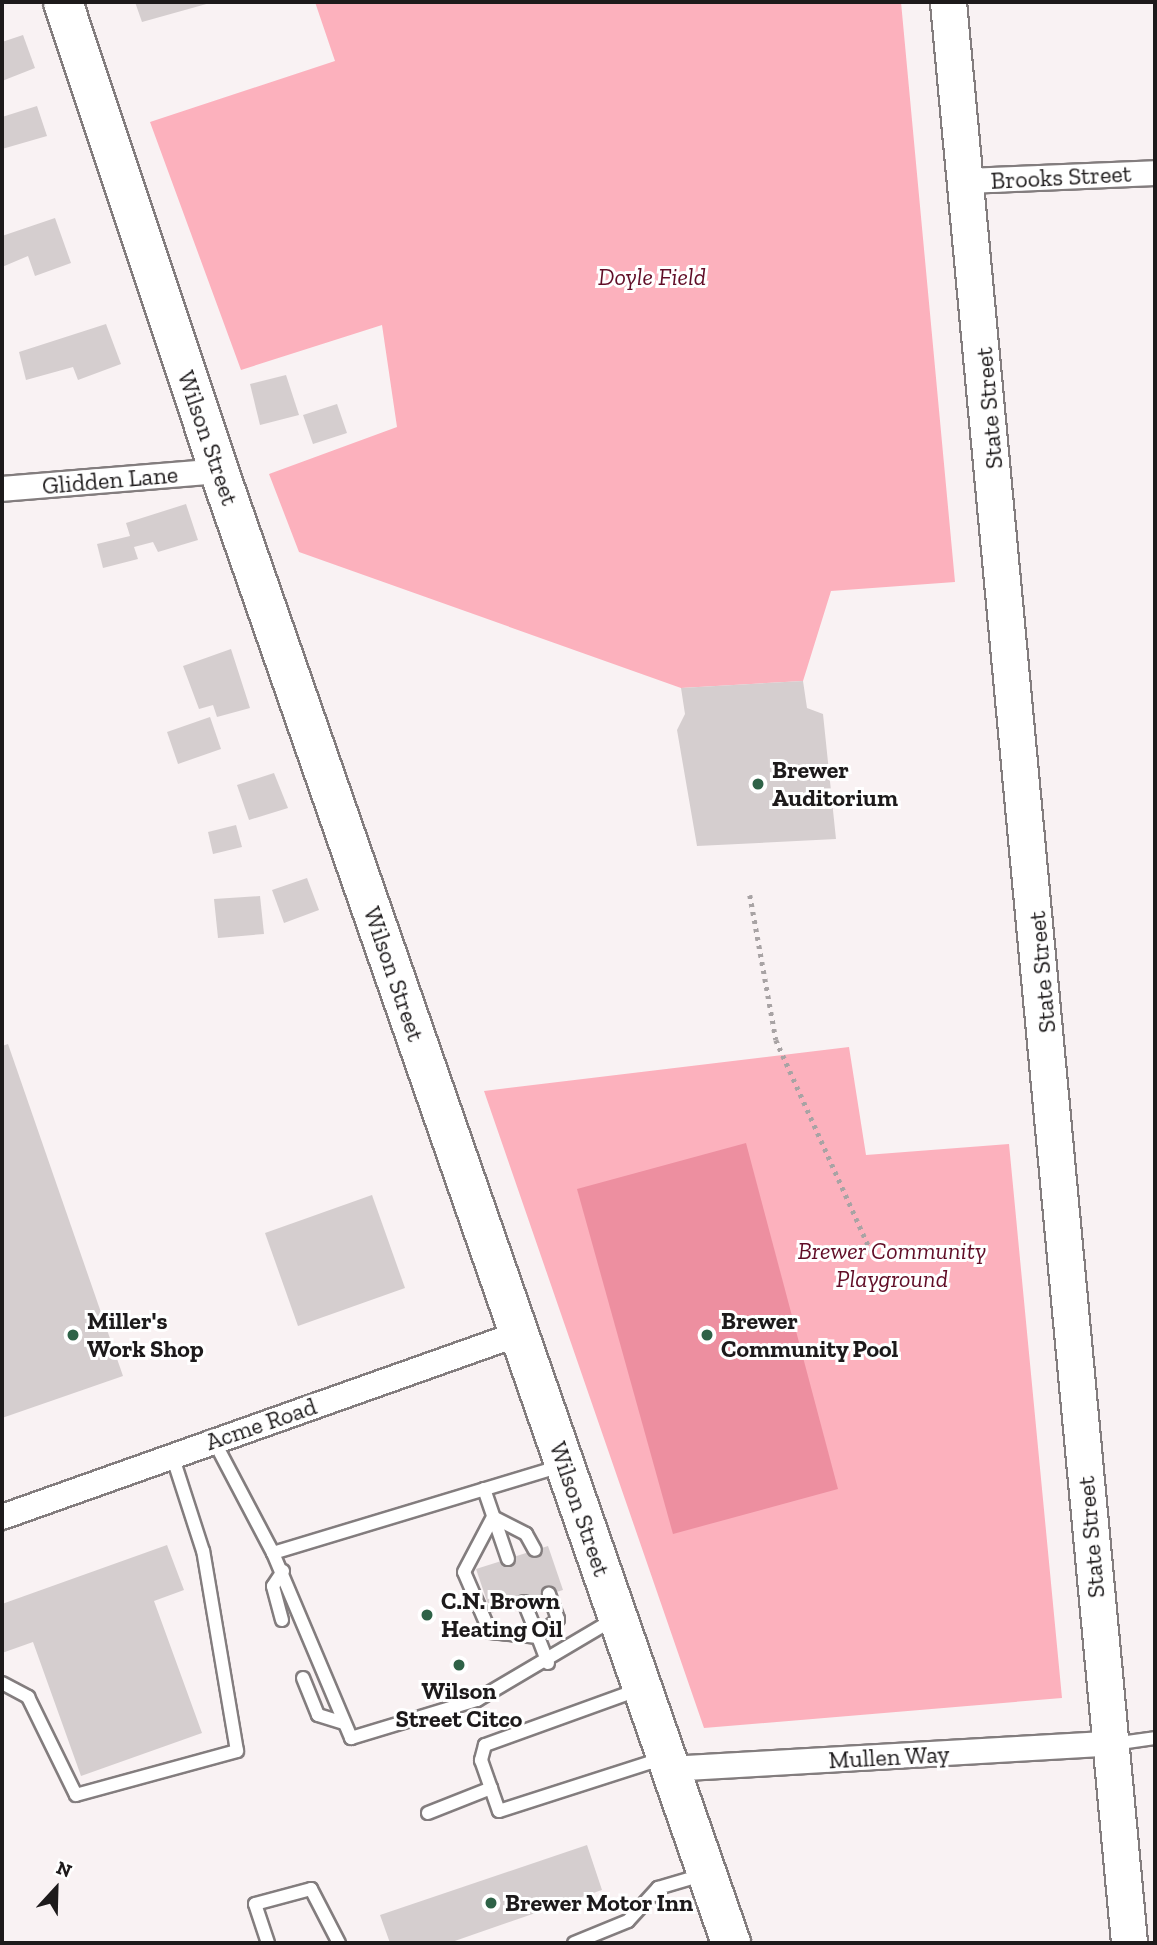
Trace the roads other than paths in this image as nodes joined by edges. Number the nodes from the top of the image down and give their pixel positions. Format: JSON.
{"nodes":[{"id":1,"x":63,"y":2,"type":"edge"},
{"id":2,"x":948,"y":2,"type":"edge"},
{"id":3,"x":1155,"y":173,"type":"edge"},
{"id":4,"x":967,"y":181,"type":"junction"},
{"id":5,"x":219,"y":471,"type":"junction"},
{"id":6,"x":2,"y":489,"type":"edge"},
{"id":7,"x":521,"y":1333,"type":"junction"},
{"id":8,"x":214,"y":1441,"type":"junction"},
{"id":9,"x":172,"y":1455,"type":"junction"},
{"id":10,"x":565,"y":1465,"type":"junction"},
{"id":11,"x":484,"y":1489,"type":"junction"},
{"id":12,"x":2,"y":1517,"type":"edge"},
{"id":13,"x":493,"y":1517,"type":"junction"},
{"id":14,"x":535,"y":1550,"type":"dead end"},
{"id":15,"x":273,"y":1553,"type":"junction"},
{"id":16,"x":509,"y":1559,"type":"dead end"},
{"id":17,"x":284,"y":1571,"type":"junction"},
{"id":18,"x":550,"y":1594,"type":"dead end"},
{"id":19,"x":524,"y":1602,"type":"dead end"},
{"id":20,"x":617,"y":1616,"type":"junction"},
{"id":21,"x":282,"y":1620,"type":"dead end"},
{"id":22,"x":538,"y":1637,"type":"junction"},
{"id":23,"x":548,"y":1662,"type":"junction"},
{"id":24,"x":303,"y":1678,"type":"dead end"},
{"id":25,"x":2,"y":1683,"type":"edge"},
{"id":26,"x":641,"y":1688,"type":"junction"},
{"id":27,"x":344,"y":1723,"type":"junction"},
{"id":28,"x":1155,"y":1738,"type":"edge"},
{"id":29,"x":1109,"y":1744,"type":"junction"},
{"id":30,"x":667,"y":1764,"type":"junction"},
{"id":31,"x":491,"y":1788,"type":"junction"},
{"id":32,"x":428,"y":1813,"type":"dead end"},
{"id":33,"x":706,"y":1874,"type":"junction"},
{"id":34,"x":268,"y":1943,"type":"edge"},
{"id":35,"x":340,"y":1943,"type":"edge"},
{"id":36,"x":573,"y":1943,"type":"edge"},
{"id":37,"x":731,"y":1943,"type":"edge"},
{"id":38,"x":1129,"y":1943,"type":"edge"}],
"edges":[{"from":1,"to":5,"type":"main road","name":"Wilson Street"},
{"from":2,"to":4,"type":"main road","name":"State Street"},
{"from":3,"to":4,"type":"street","name":"Brooks Street"},
{"from":4,"to":29,"type":"main road","name":"State Street"},
{"from":5,"to":6,"type":"street","name":"Glidden Lane"},
{"from":5,"to":7,"type":"main road","name":"Wilson Street"},
{"from":7,"to":8,"type":"street","name":"Acme Road"},
{"from":7,"to":10,"type":"main road","name":"Wilson Street"},
{"from":8,"to":9,"type":"street","name":"Acme Road"},
{"from":8,"to":15,"type":"lane"},
{"from":9,"to":12,"type":"street","name":"Acme Road"},
{"from":9,"to":25,"type":"lane"},
{"from":10,"to":11,"type":"lane"},
{"from":10,"to":20,"type":"main road","name":"Wilson Street"},
{"from":11,"to":13,"type":"lane"},
{"from":11,"to":15,"type":"lane"},
{"from":13,"to":14,"type":"lane"},
{"from":13,"to":16,"type":"lane"},
{"from":13,"to":22,"type":"lane"},
{"from":15,"to":17,"type":"lane"},
{"from":17,"to":21,"type":"lane"},
{"from":17,"to":27,"type":"lane"},
{"from":18,"to":22,"type":"lane"},
{"from":19,"to":22,"type":"lane"},
{"from":20,"to":23,"type":"lane"},
{"from":20,"to":26,"type":"main road","name":"Wilson Street"},
{"from":22,"to":23,"type":"lane"},
{"from":23,"to":27,"type":"lane"},
{"from":24,"to":27,"type":"lane"},
{"from":26,"to":30,"type":"main road","name":"Wilson Street"},
{"from":26,"to":31,"type":"lane"},
{"from":28,"to":29,"type":"lane"},
{"from":29,"to":30,"type":"street","name":"Mullen Way"},
{"from":29,"to":38,"type":"main road","name":"State Street"},
{"from":30,"to":31,"type":"lane"},
{"from":30,"to":33,"type":"main road","name":"Wilson Street"},
{"from":31,"to":32,"type":"lane"},
{"from":33,"to":36,"type":"lane"},
{"from":33,"to":37,"type":"main road","name":"Wilson Street"},
{"from":34,"to":35,"type":"lane"}]}
